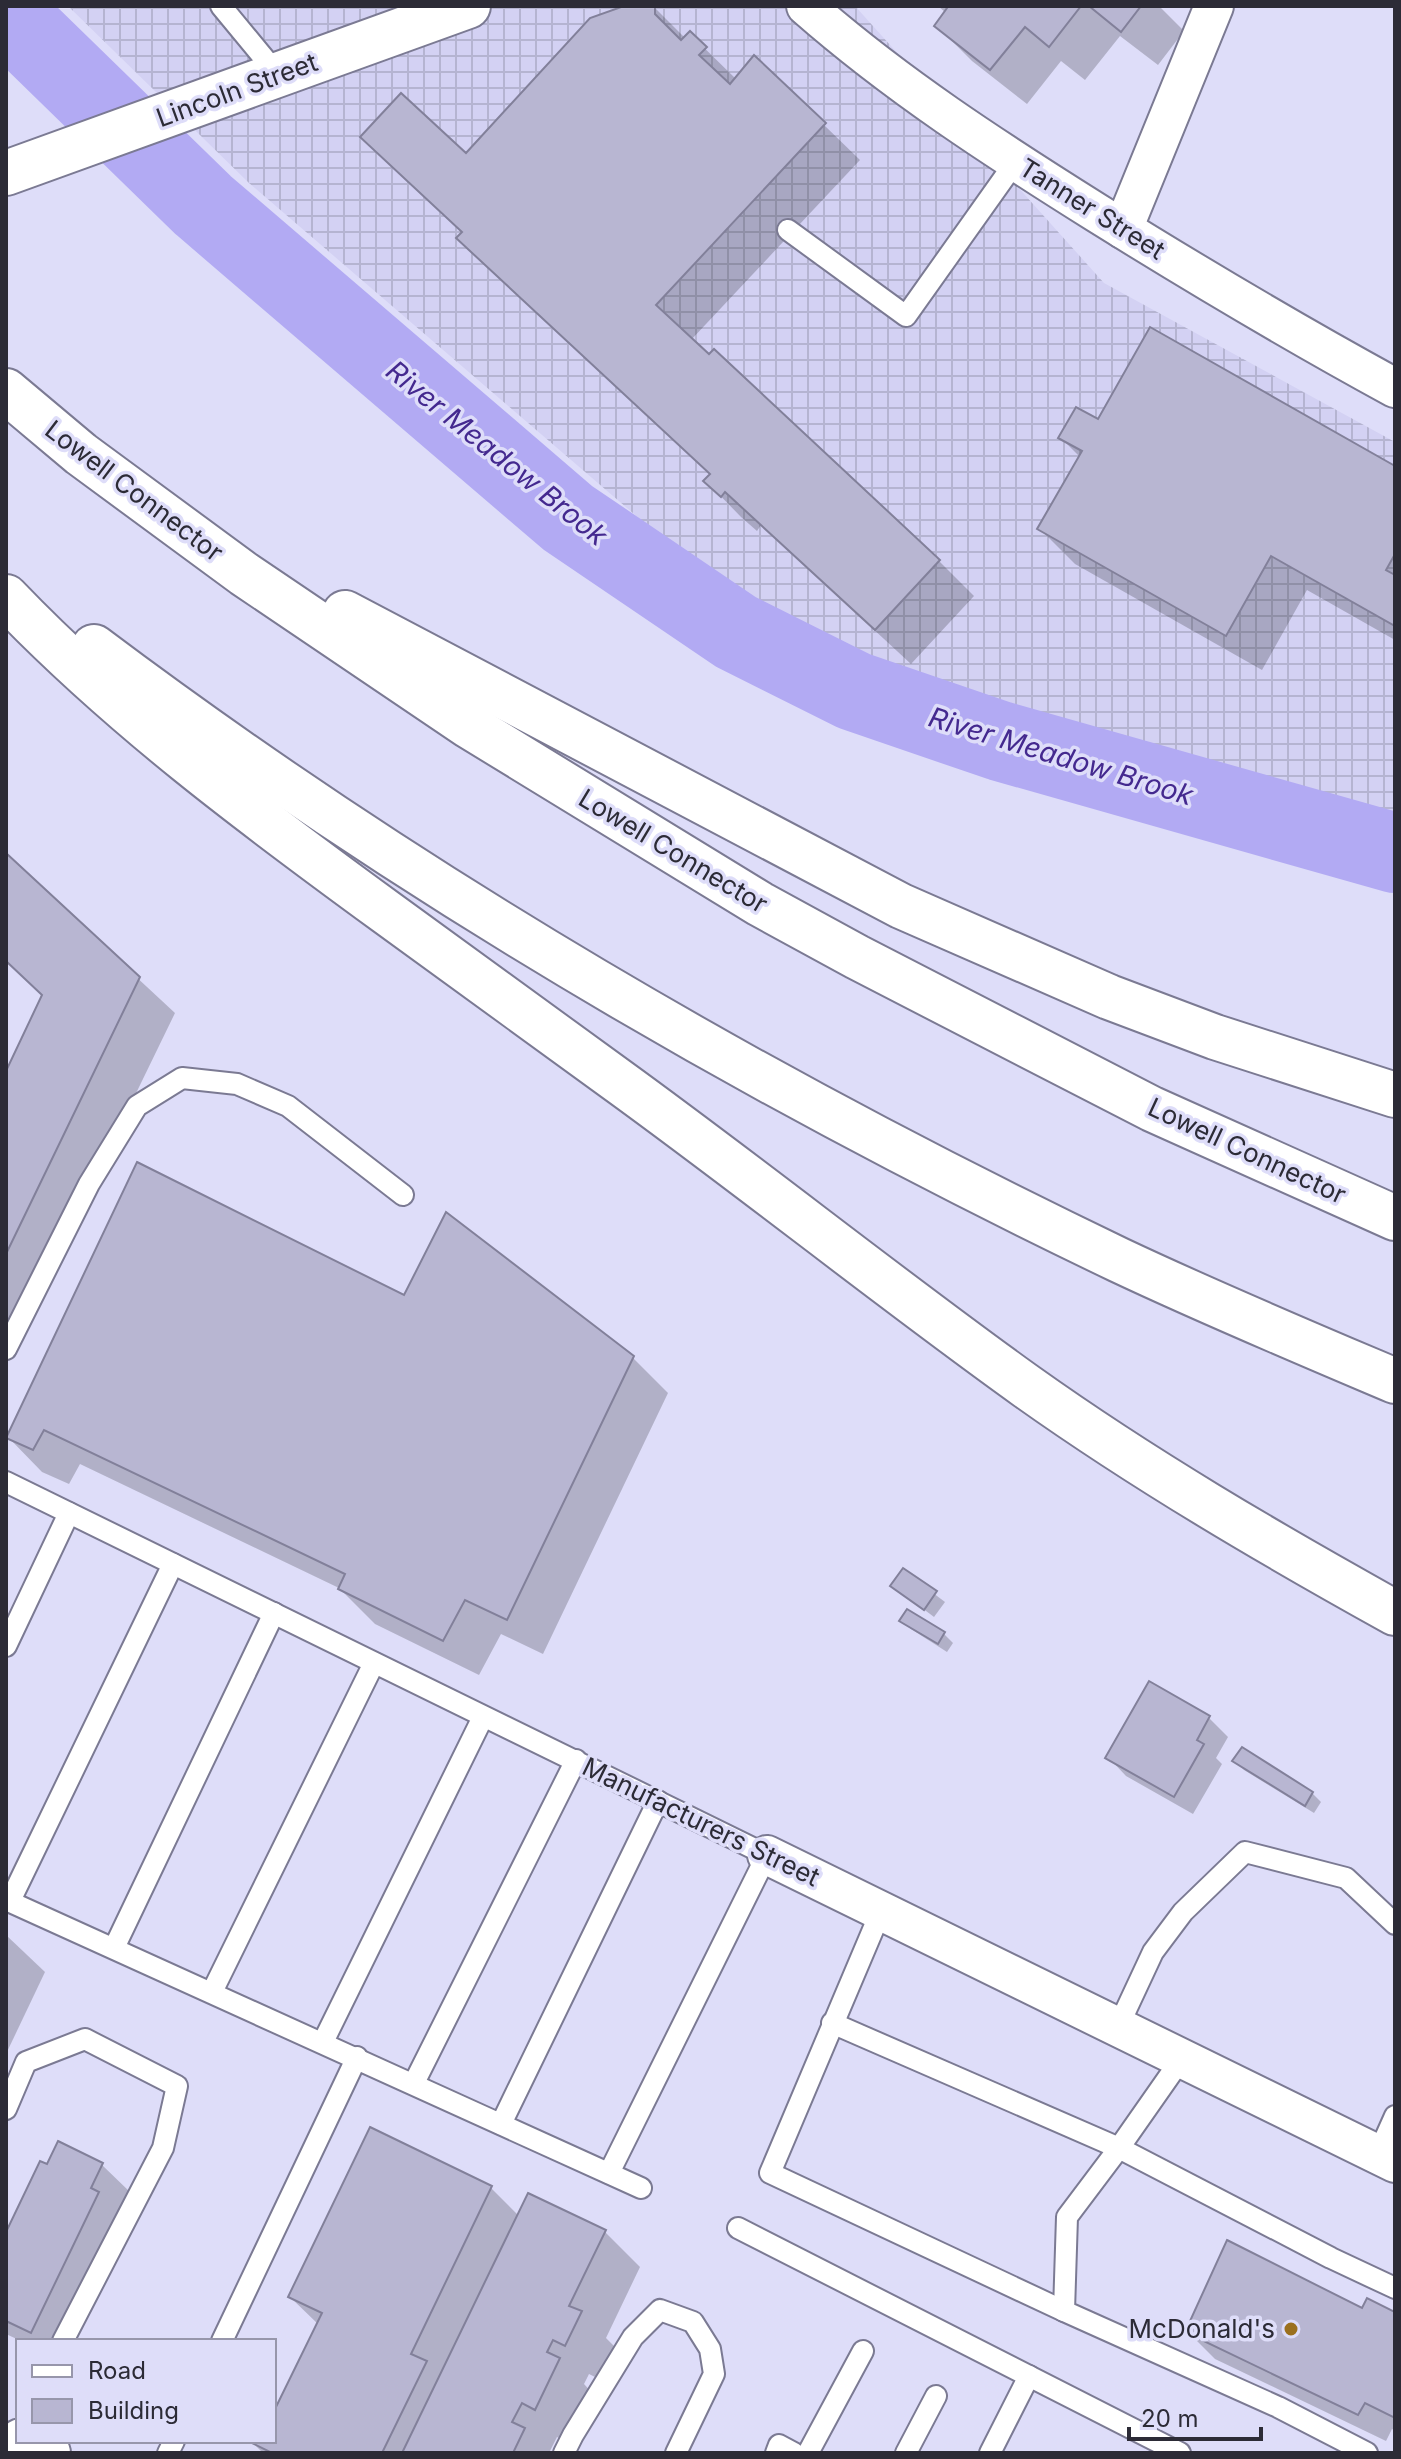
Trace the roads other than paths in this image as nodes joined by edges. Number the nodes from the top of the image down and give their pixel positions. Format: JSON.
{"nodes":[{"id":1,"x":221,"y":6,"type":"edge"},
{"id":2,"x":468,"y":6,"type":"edge"},
{"id":3,"x":806,"y":6,"type":"edge"},
{"id":4,"x":1214,"y":6,"type":"edge"},
{"id":5,"x":278,"y":75,"type":"junction"},
{"id":6,"x":1016,"y":161,"type":"junction"},
{"id":7,"x":6,"y":173,"type":"edge"},
{"id":8,"x":1123,"y":229,"type":"junction"},
{"id":9,"x":788,"y":230,"type":"dead end"},
{"id":10,"x":1395,"y":388,"type":"edge"},
{"id":11,"x":6,"y":391,"type":"edge"},
{"id":12,"x":169,"y":520,"type":"junction"},
{"id":13,"x":6,"y":580,"type":"edge"},
{"id":14,"x":6,"y":597,"type":"edge"},
{"id":15,"x":1395,"y":1095,"type":"edge"},
{"id":16,"x":403,"y":1195,"type":"dead end"},
{"id":17,"x":1395,"y":1218,"type":"edge"},
{"id":18,"x":6,"y":1349,"type":"edge"},
{"id":19,"x":1395,"y":1381,"type":"edge"},
{"id":20,"x":6,"y":1482,"type":"edge"},
{"id":21,"x":69,"y":1513,"type":"junction"},
{"id":22,"x":173,"y":1564,"type":"junction"},
{"id":23,"x":274,"y":1613,"type":"junction"},
{"id":24,"x":1395,"y":1613,"type":"edge"},
{"id":25,"x":6,"y":1646,"type":"edge"},
{"id":26,"x":374,"y":1663,"type":"junction"},
{"id":27,"x":483,"y":1717,"type":"junction"},
{"id":28,"x":576,"y":1760,"type":"junction"},
{"id":29,"x":658,"y":1801,"type":"junction"},
{"id":30,"x":767,"y":1855,"type":"junction"},
{"id":31,"x":8,"y":1900,"type":"edge"},
{"id":32,"x":881,"y":1911,"type":"junction"},
{"id":33,"x":1395,"y":1924,"type":"edge"},
{"id":34,"x":114,"y":1948,"type":"junction"},
{"id":35,"x":212,"y":1992,"type":"junction"},
{"id":36,"x":832,"y":2023,"type":"junction"},
{"id":37,"x":1118,"y":2027,"type":"junction"},
{"id":38,"x":323,"y":2042,"type":"junction"},
{"id":39,"x":357,"y":2057,"type":"junction"},
{"id":40,"x":1182,"y":2058,"type":"junction"},
{"id":41,"x":414,"y":2083,"type":"junction"},
{"id":42,"x":6,"y":2109,"type":"edge"},
{"id":43,"x":1395,"y":2116,"type":"edge"},
{"id":44,"x":501,"y":2124,"type":"junction"},
{"id":45,"x":1119,"y":2148,"type":"junction"},
{"id":46,"x":1386,"y":2158,"type":"edge"},
{"id":47,"x":609,"y":2173,"type":"junction"},
{"id":48,"x":641,"y":2188,"type":"dead end"},
{"id":49,"x":738,"y":2228,"type":"dead end"},
{"id":50,"x":1395,"y":2288,"type":"edge"},
{"id":51,"x":1064,"y":2311,"type":"junction"},
{"id":52,"x":65,"y":2336,"type":"edge"},
{"id":53,"x":223,"y":2339,"type":"edge"},
{"id":54,"x":863,"y":2351,"type":"dead end"},
{"id":55,"x":1029,"y":2376,"type":"junction"},
{"id":56,"x":936,"y":2396,"type":"dead end"},
{"id":57,"x":564,"y":2453,"type":"edge"},
{"id":58,"x":676,"y":2453,"type":"edge"},
{"id":59,"x":776,"y":2453,"type":"edge"},
{"id":60,"x":794,"y":2453,"type":"edge"},
{"id":61,"x":808,"y":2453,"type":"edge"},
{"id":62,"x":906,"y":2453,"type":"edge"},
{"id":63,"x":990,"y":2453,"type":"edge"},
{"id":64,"x":1180,"y":2453,"type":"edge"},
{"id":65,"x":1367,"y":2453,"type":"edge"}],
"edges":[{"from":1,"to":5,"type":"lane"},
{"from":2,"to":5,"type":"main road","name":"Lincoln Street"},
{"from":3,"to":6,"type":"street","name":"Tanner Street"},
{"from":4,"to":8,"type":"street"},
{"from":5,"to":7,"type":"main road","name":"Lincoln Street"},
{"from":6,"to":8,"type":"street","name":"Tanner Street"},
{"from":6,"to":9,"type":"lane"},
{"from":8,"to":10,"type":"street","name":"Tanner Street"},
{"from":11,"to":12,"type":"main road","name":"Lowell Connector"},
{"from":12,"to":15,"type":"main road"},
{"from":12,"to":17,"type":"main road","name":"Lowell Connector"},
{"from":13,"to":19,"type":"main road"},
{"from":14,"to":24,"type":"main road"},
{"from":16,"to":18,"type":"lane"},
{"from":20,"to":21,"type":"lane","name":"Manufacturers Street"},
{"from":21,"to":22,"type":"lane","name":"Manufacturers Street"},
{"from":21,"to":25,"type":"lane"},
{"from":22,"to":23,"type":"lane","name":"Manufacturers Street"},
{"from":22,"to":31,"type":"lane"},
{"from":23,"to":26,"type":"lane","name":"Manufacturers Street"},
{"from":23,"to":34,"type":"lane"},
{"from":26,"to":27,"type":"lane","name":"Manufacturers Street"},
{"from":26,"to":35,"type":"lane"},
{"from":27,"to":28,"type":"lane","name":"Manufacturers Street"},
{"from":27,"to":38,"type":"lane"},
{"from":28,"to":29,"type":"lane","name":"Manufacturers Street"},
{"from":28,"to":41,"type":"lane"},
{"from":29,"to":30,"type":"lane","name":"Manufacturers Street"},
{"from":29,"to":44,"type":"lane"},
{"from":30,"to":32,"type":"street","name":"Manufacturers Street"},
{"from":30,"to":47,"type":"lane"},
{"from":31,"to":34,"type":"lane"},
{"from":32,"to":36,"type":"lane"},
{"from":32,"to":37,"type":"street","name":"Manufacturers Street"},
{"from":33,"to":37,"type":"lane"},
{"from":34,"to":35,"type":"lane"},
{"from":35,"to":38,"type":"lane"},
{"from":36,"to":45,"type":"lane"},
{"from":36,"to":51,"type":"lane"},
{"from":37,"to":40,"type":"street","name":"Manufacturers Street"},
{"from":38,"to":39,"type":"lane"},
{"from":39,"to":41,"type":"lane"},
{"from":39,"to":53,"type":"lane"},
{"from":40,"to":45,"type":"lane"},
{"from":40,"to":46,"type":"street","name":"Manufacturers Street"},
{"from":41,"to":44,"type":"lane"},
{"from":42,"to":52,"type":"lane"},
{"from":43,"to":46,"type":"lane"},
{"from":44,"to":47,"type":"lane"},
{"from":45,"to":50,"type":"lane"},
{"from":45,"to":51,"type":"lane"},
{"from":47,"to":48,"type":"lane"},
{"from":49,"to":55,"type":"lane"},
{"from":51,"to":65,"type":"lane"},
{"from":54,"to":61,"type":"lane"},
{"from":55,"to":63,"type":"lane"},
{"from":55,"to":64,"type":"lane"},
{"from":56,"to":62,"type":"lane"},
{"from":57,"to":58,"type":"lane"},
{"from":59,"to":60,"type":"lane"}]}
